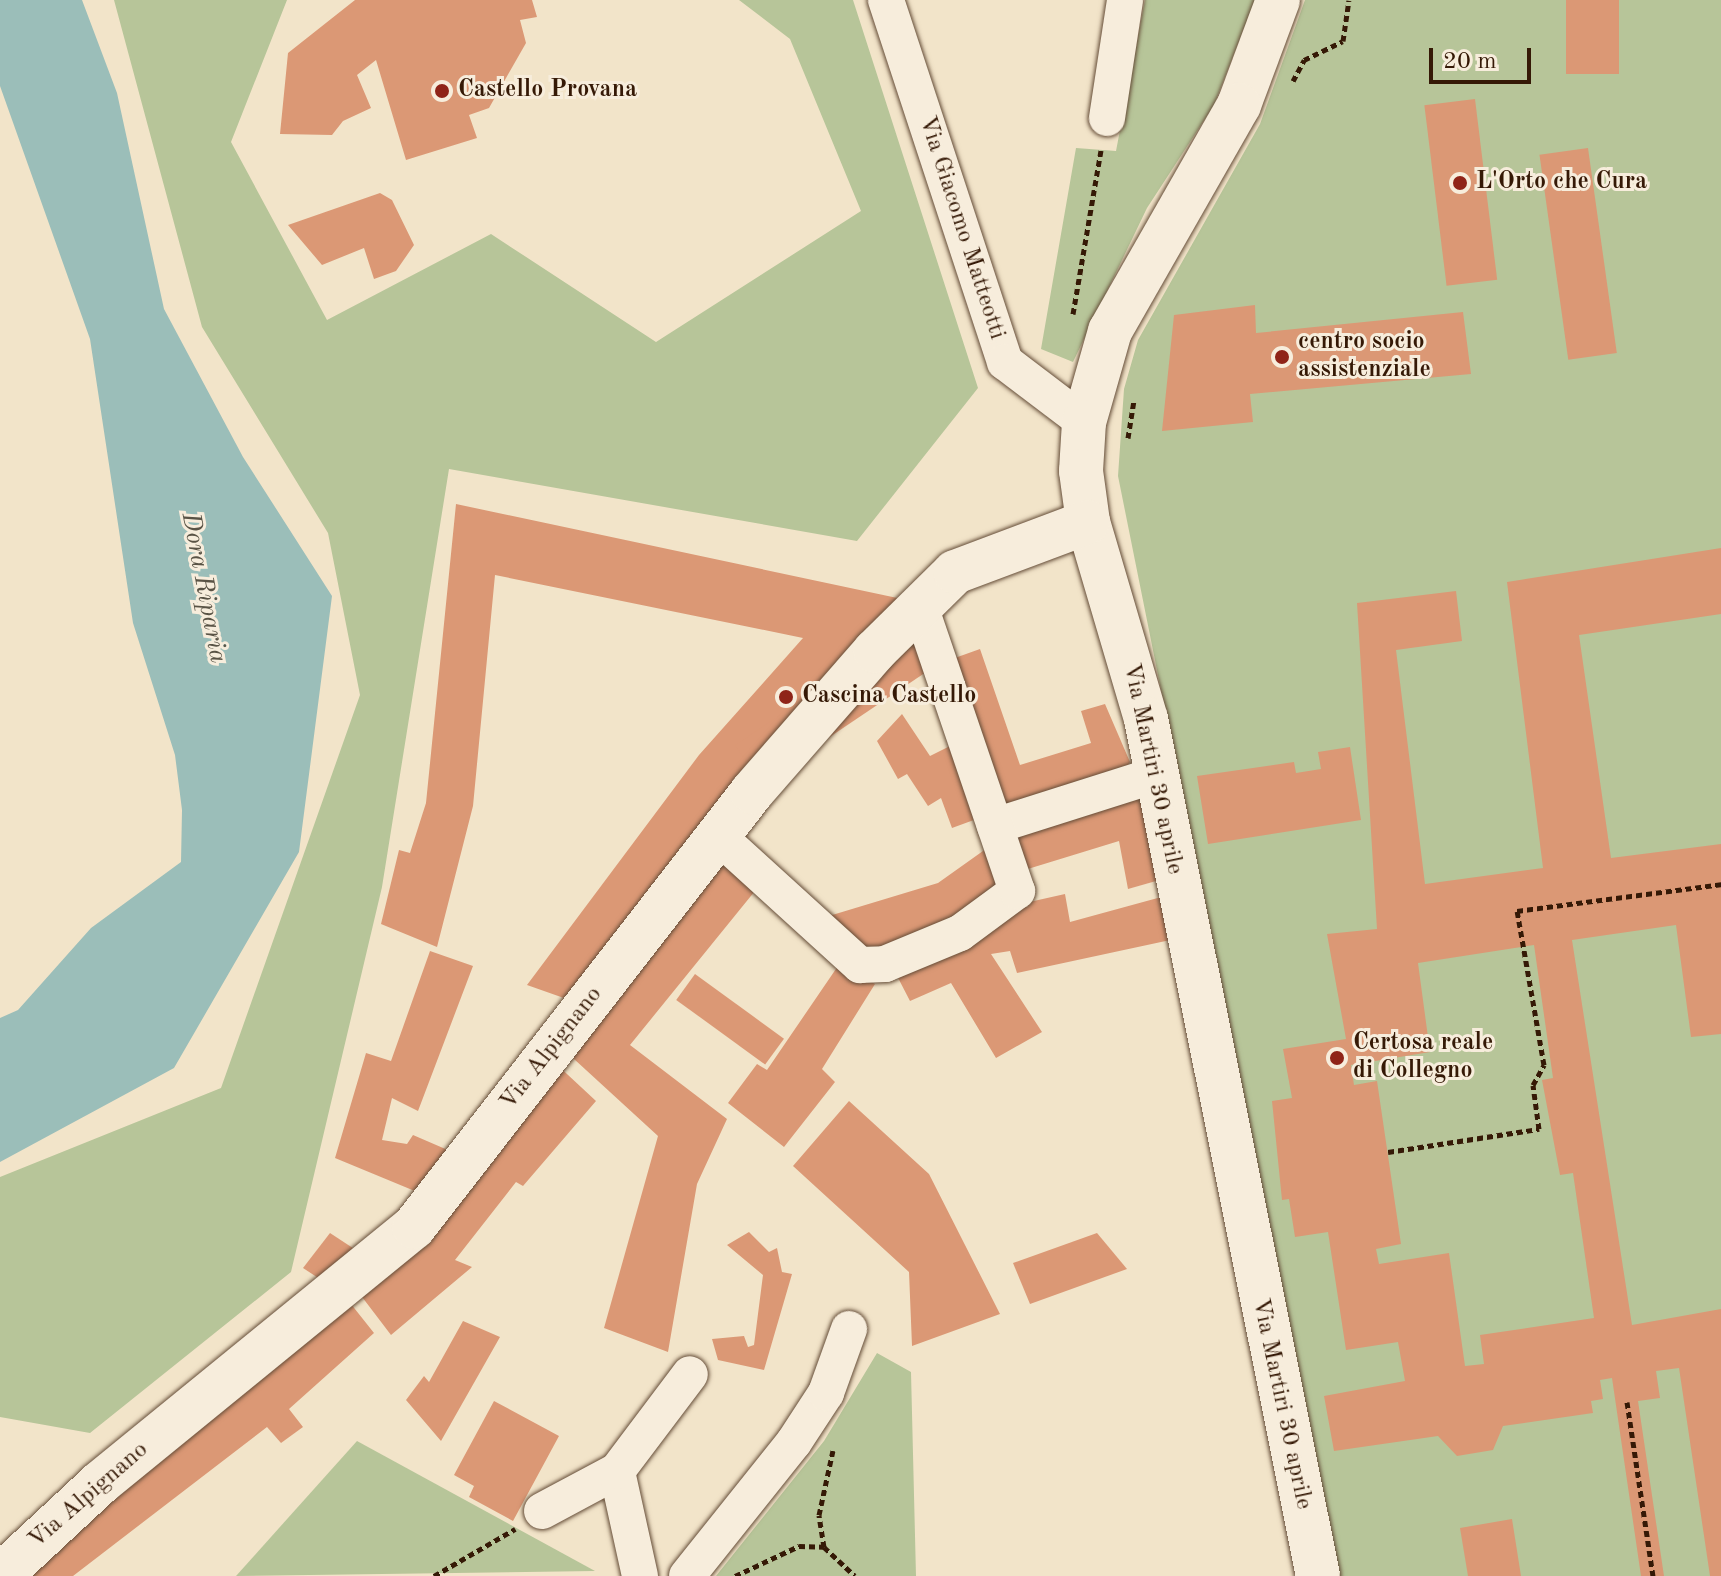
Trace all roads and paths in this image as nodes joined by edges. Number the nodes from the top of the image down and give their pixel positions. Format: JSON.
{"nodes":[{"id":1,"x":886,"y":0,"type":"edge"},
{"id":2,"x":1125,"y":0,"type":"edge"},
{"id":3,"x":1278,"y":0,"type":"edge"},
{"id":4,"x":1107,"y":118,"type":"joint"},
{"id":5,"x":1072,"y":319,"type":"dead end"},
{"id":6,"x":1084,"y":422,"type":"junction"},
{"id":7,"x":1088,"y":522,"type":"junction"},
{"id":8,"x":920,"y":606,"type":"junction"},
{"id":9,"x":1156,"y":775,"type":"junction"},
{"id":10,"x":995,"y":826,"type":"junction"},
{"id":11,"x":718,"y":836,"type":"junction"},
{"id":12,"x":1721,"y":884,"type":"edge"},
{"id":13,"x":1388,"y":1152,"type":"dead end"},
{"id":14,"x":849,"y":1329,"type":"dead end"},
{"id":15,"x":690,"y":1374,"type":"dead end"},
{"id":16,"x":1627,"y":1402,"type":"dead end"},
{"id":17,"x":808,"y":1421,"type":"junction"},
{"id":18,"x":617,"y":1471,"type":"junction"},
{"id":19,"x":542,"y":1511,"type":"joint"},
{"id":20,"x":824,"y":1547,"type":"junction"},
{"id":21,"x":0,"y":1576,"type":"edge"},
{"id":22,"x":434,"y":1576,"type":"edge"},
{"id":23,"x":640,"y":1576,"type":"edge"},
{"id":24,"x":687,"y":1576,"type":"edge"},
{"id":25,"x":734,"y":1576,"type":"edge"},
{"id":26,"x":855,"y":1576,"type":"edge"},
{"id":27,"x":1318,"y":1576,"type":"edge"},
{"id":28,"x":1653,"y":1576,"type":"edge"}],
"edges":[{"from":1,"to":6,"type":"street","name":"Via Giacomo Matteotti"},
{"from":2,"to":4,"type":"street"},
{"from":3,"to":6,"type":"street","name":"Via Martiri 30 aprile"},
{"from":4,"to":5,"type":"path"},
{"from":6,"to":7,"type":"street","name":"Via Martiri 30 aprile"},
{"from":7,"to":8,"type":"street","name":"Via Alpignano"},
{"from":7,"to":9,"type":"street","name":"Via Martiri 30 aprile"},
{"from":8,"to":10,"type":"street"},
{"from":8,"to":11,"type":"street","name":"Via Alpignano"},
{"from":9,"to":10,"type":"street"},
{"from":9,"to":27,"type":"street","name":"Via Martiri 30 aprile"},
{"from":10,"to":11,"type":"street"},
{"from":11,"to":21,"type":"street","name":"Via Alpignano"},
{"from":12,"to":13,"type":"path"},
{"from":14,"to":17,"type":"street"},
{"from":15,"to":18,"type":"street"},
{"from":16,"to":28,"type":"path"},
{"from":17,"to":20,"type":"path"},
{"from":17,"to":24,"type":"street"},
{"from":18,"to":19,"type":"street"},
{"from":18,"to":23,"type":"street"},
{"from":19,"to":22,"type":"path"},
{"from":20,"to":25,"type":"path"},
{"from":20,"to":26,"type":"path"}]}
